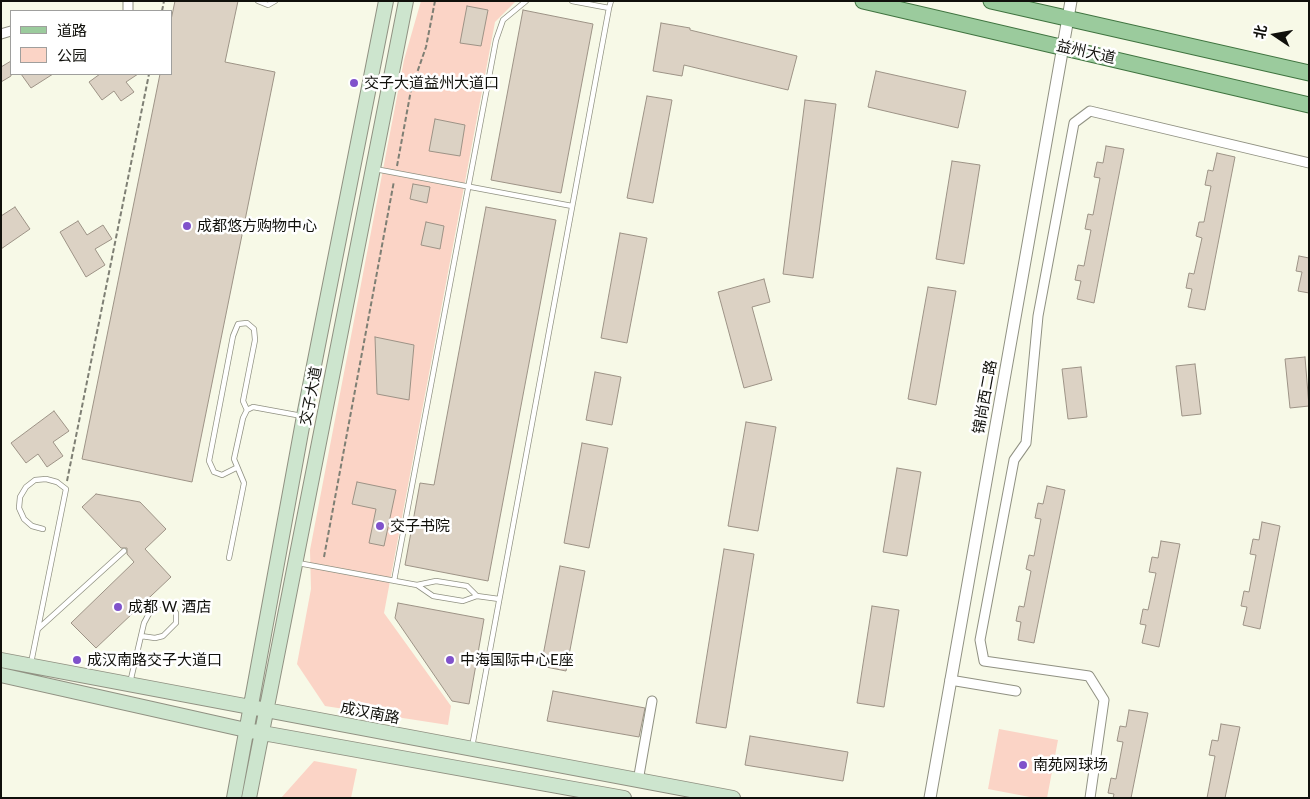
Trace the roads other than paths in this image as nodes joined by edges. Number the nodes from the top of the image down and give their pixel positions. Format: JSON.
{"nodes":[{"id":1,"x":258,"y":1,"type":"edge"},
{"id":2,"x":275,"y":1,"type":"edge"},
{"id":3,"x":386,"y":1,"type":"edge"},
{"id":4,"x":406,"y":1,"type":"edge"},
{"id":5,"x":526,"y":1,"type":"edge"},
{"id":6,"x":572,"y":1,"type":"edge"},
{"id":7,"x":611,"y":1,"type":"edge"},
{"id":8,"x":863,"y":1,"type":"edge"},
{"id":9,"x":991,"y":1,"type":"edge"},
{"id":10,"x":1070,"y":1,"type":"edge"},
{"id":11,"x":609,"y":8,"type":"junction"},
{"id":12,"x":1067,"y":20,"type":"junction"},
{"id":13,"x":1062,"y":47,"type":"junction"},
{"id":14,"x":1309,"y":73,"type":"edge"},
{"id":15,"x":1309,"y":105,"type":"edge"},
{"id":16,"x":1309,"y":163,"type":"edge"},
{"id":17,"x":373,"y":168,"type":"junction"},
{"id":18,"x":468,"y":186,"type":"junction"},
{"id":19,"x":572,"y":206,"type":"junction"},
{"id":20,"x":247,"y":410,"type":"junction"},
{"id":21,"x":304,"y":416,"type":"junction"},
{"id":22,"x":236,"y":468,"type":"junction"},
{"id":23,"x":44,"y":529,"type":"dead end"},
{"id":24,"x":124,"y":551,"type":"dead end"},
{"id":25,"x":229,"y":558,"type":"dead end"},
{"id":26,"x":294,"y":562,"type":"junction"},
{"id":27,"x":394,"y":581,"type":"junction"},
{"id":28,"x":417,"y":585,"type":"junction"},
{"id":29,"x":477,"y":596,"type":"junction"},
{"id":30,"x":499,"y":599,"type":"junction"},
{"id":31,"x":37,"y":630,"type":"junction"},
{"id":32,"x":141,"y":636,"type":"junction"},
{"id":33,"x":1,"y":660,"type":"edge"},
{"id":34,"x":30,"y":667,"type":"junction"},
{"id":35,"x":1,"y":675,"type":"edge"},
{"id":36,"x":950,"y":680,"type":"junction"},
{"id":37,"x":130,"y":684,"type":"junction"},
{"id":38,"x":1016,"y":691,"type":"dead end"},
{"id":39,"x":652,"y":701,"type":"dead end"},
{"id":40,"x":250,"y":707,"type":"junction"},
{"id":41,"x":265,"y":710,"type":"junction"},
{"id":42,"x":246,"y":730,"type":"junction"},
{"id":43,"x":262,"y":731,"type":"junction"},
{"id":44,"x":471,"y":749,"type":"junction"},
{"id":45,"x":638,"y":781,"type":"junction"},
{"id":46,"x":234,"y":798,"type":"edge"},
{"id":47,"x":249,"y":798,"type":"edge"},
{"id":48,"x":624,"y":798,"type":"edge"},
{"id":49,"x":733,"y":798,"type":"edge"},
{"id":50,"x":930,"y":798,"type":"edge"},
{"id":51,"x":1090,"y":798,"type":"edge"}],
"edges":[{"from":1,"to":2,"type":"lane"},
{"from":3,"to":21,"type":"main road","name":"交子大道"},
{"from":4,"to":17,"type":"main road","name":"交子大道"},
{"from":5,"to":18,"type":"lane"},
{"from":6,"to":11,"type":"lane"},
{"from":7,"to":11,"type":"lane"},
{"from":8,"to":13,"type":"main road","name":"益州大道"},
{"from":9,"to":12,"type":"main road","name":"益州大道"},
{"from":10,"to":12,"type":"street","name":"锦尚西二路"},
{"from":11,"to":19,"type":"lane"},
{"from":12,"to":13,"type":"street","name":"锦尚西二路"},
{"from":12,"to":14,"type":"main road","name":"益州大道"},
{"from":13,"to":15,"type":"main road","name":"益州大道"},
{"from":13,"to":36,"type":"street","name":"锦尚西二路"},
{"from":16,"to":51,"type":"street"},
{"from":17,"to":18,"type":"lane"},
{"from":17,"to":26,"type":"main road","name":"交子大道"},
{"from":18,"to":19,"type":"lane"},
{"from":18,"to":27,"type":"lane"},
{"from":19,"to":30,"type":"lane"},
{"from":20,"to":21,"type":"lane"},
{"from":20,"to":22,"type":"lane"},
{"from":20,"to":22,"type":"lane"},
{"from":21,"to":40,"type":"main road","name":"交子大道"},
{"from":22,"to":25,"type":"lane"},
{"from":23,"to":31,"type":"lane"},
{"from":24,"to":31,"type":"lane"},
{"from":26,"to":27,"type":"lane"},
{"from":26,"to":41,"type":"main road","name":"交子大道"},
{"from":27,"to":28,"type":"lane"},
{"from":28,"to":29,"type":"lane"},
{"from":28,"to":29,"type":"lane"},
{"from":29,"to":30,"type":"lane"},
{"from":30,"to":44,"type":"lane"},
{"from":31,"to":34,"type":"lane"},
{"from":32,"to":32,"type":"lane"},
{"from":32,"to":37,"type":"lane"},
{"from":33,"to":34,"type":"main road","name":"成汉南路"},
{"from":34,"to":37,"type":"main road","name":"成汉南路"},
{"from":35,"to":42,"type":"main road"},
{"from":36,"to":38,"type":"street"},
{"from":36,"to":50,"type":"street","name":"锦尚西二路"},
{"from":37,"to":40,"type":"main road","name":"成汉南路"},
{"from":39,"to":45,"type":"street"},
{"from":40,"to":41,"type":"main road","name":"成汉南路"},
{"from":40,"to":42,"type":"main road","name":"交子大道"},
{"from":41,"to":43,"type":"main road","name":"交子大道"},
{"from":41,"to":44,"type":"main road","name":"成汉南路"},
{"from":42,"to":43,"type":"main road"},
{"from":42,"to":46,"type":"main road","name":"交子大道"},
{"from":43,"to":47,"type":"main road","name":"交子大道"},
{"from":43,"to":48,"type":"main road"},
{"from":44,"to":45,"type":"main road","name":"成汉南路"},
{"from":45,"to":49,"type":"main road","name":"成汉南路"}]}
